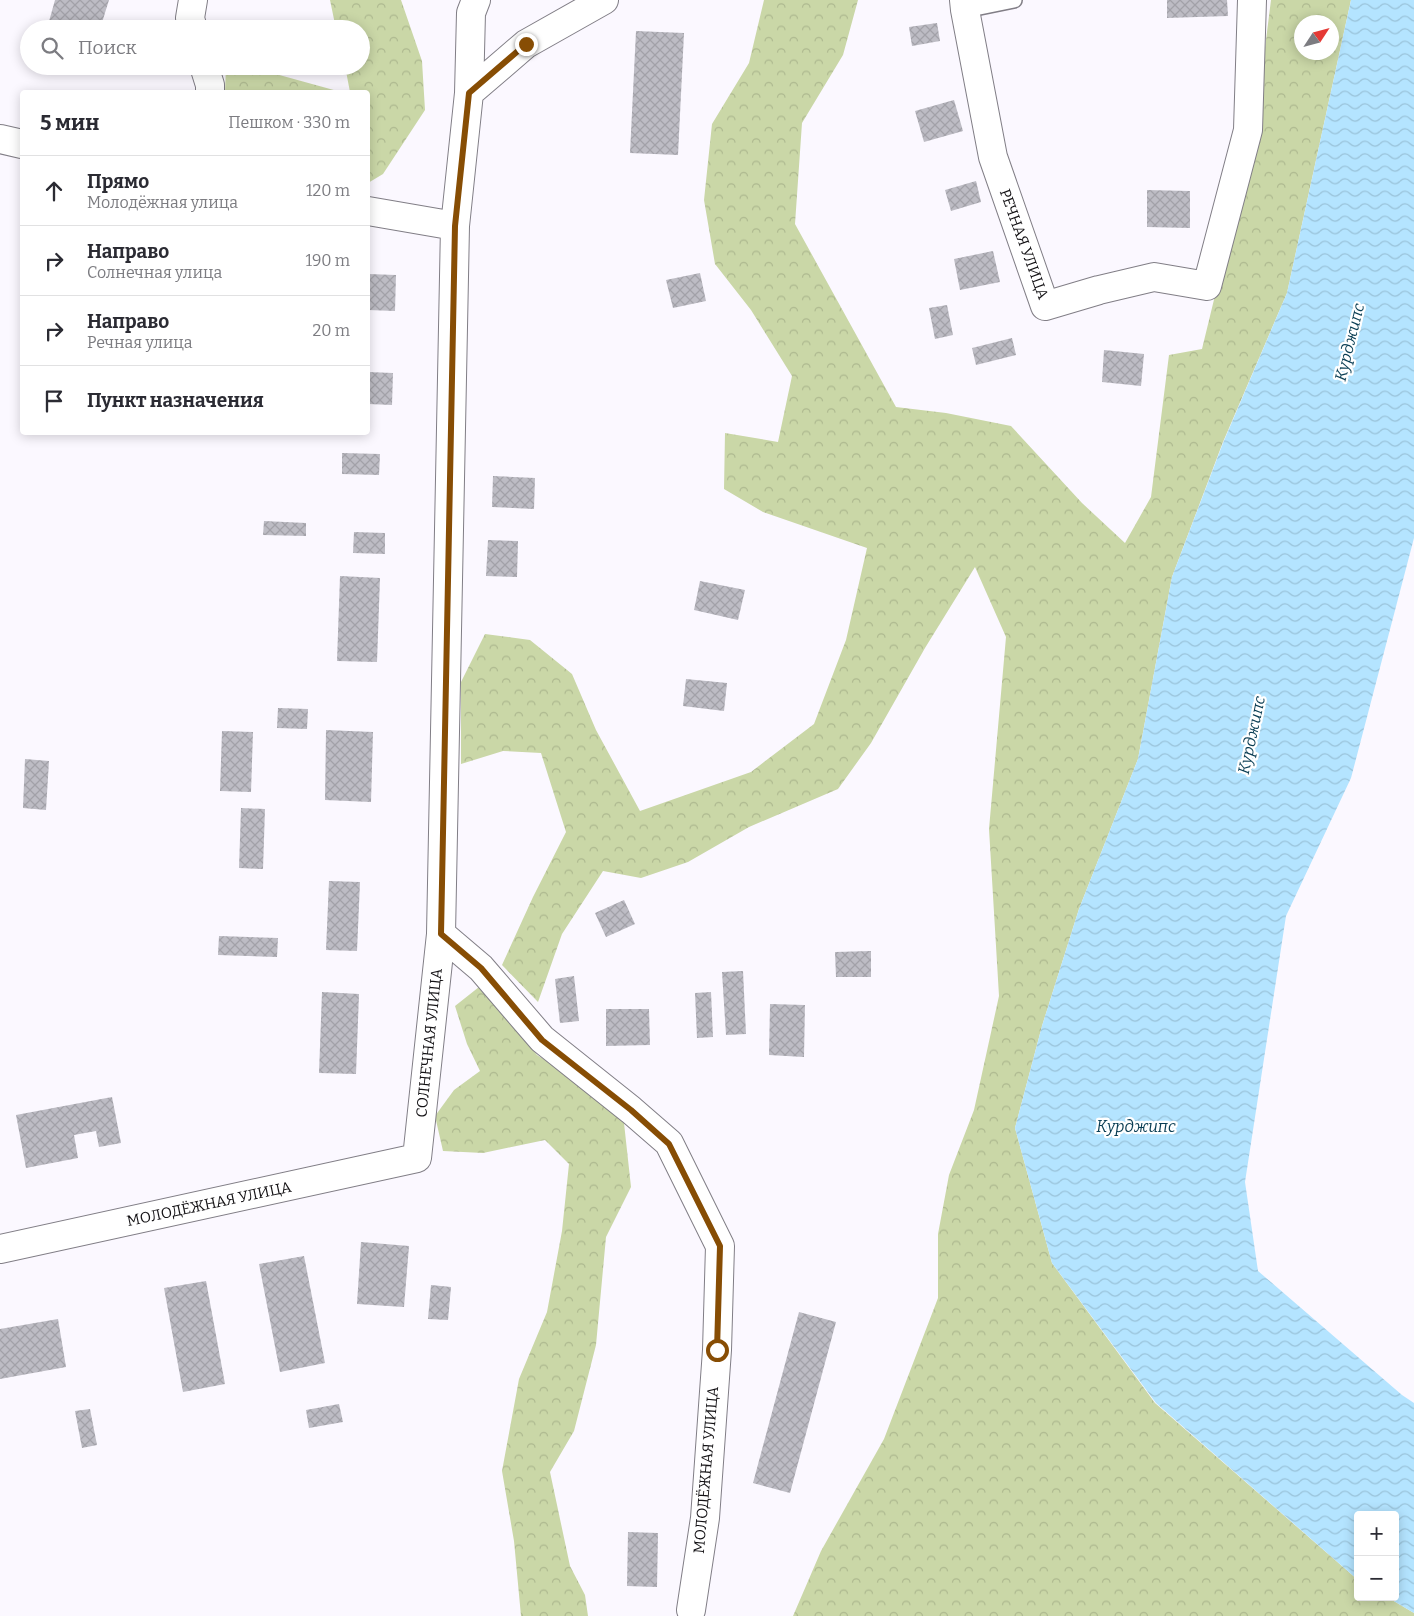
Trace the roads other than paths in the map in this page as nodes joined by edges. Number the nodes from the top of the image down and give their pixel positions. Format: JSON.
{"nodes":[{"id":1,"x":193,"y":0,"type":"edge"},
{"id":2,"x":476,"y":0,"type":"edge"},
{"id":3,"x":604,"y":0,"type":"edge"},
{"id":4,"x":1014,"y":0,"type":"edge"},
{"id":5,"x":1252,"y":0,"type":"edge"},
{"id":6,"x":965,"y":5,"type":"edge"},
{"id":7,"x":191,"y":20,"type":"edge"},
{"id":8,"x":207,"y":75,"type":"edge"},
{"id":9,"x":210,"y":90,"type":"edge"},
{"id":10,"x":469,"y":93,"type":"junction"},
{"id":11,"x":0,"y":139,"type":"edge"},
{"id":12,"x":20,"y":144,"type":"edge"},
{"id":13,"x":370,"y":211,"type":"edge"},
{"id":14,"x":455,"y":226,"type":"junction"},
{"id":15,"x":441,"y":934,"type":"junction"},
{"id":16,"x":417,"y":1158,"type":"joint"},
{"id":17,"x":0,"y":1249,"type":"edge"},
{"id":18,"x":691,"y":1610,"type":"dead end"}],
"edges":[{"from":1,"to":7,"type":"street"},
{"from":2,"to":10,"type":"street","name":"СОЛНЕЧНАЯ УЛИЦА"},
{"from":3,"to":10,"type":"street"},
{"from":4,"to":6,"type":"lane"},
{"from":5,"to":6,"type":"street","name":"РЕЧНАЯ УЛИЦА"},
{"from":8,"to":9,"type":"street"},
{"from":10,"to":14,"type":"street","name":"СОЛНЕЧНАЯ УЛИЦА"},
{"from":11,"to":12,"type":"street"},
{"from":13,"to":14,"type":"street"},
{"from":14,"to":15,"type":"street","name":"СОЛНЕЧНАЯ УЛИЦА"},
{"from":15,"to":16,"type":"street","name":"СОЛНЕЧНАЯ УЛИЦА"},
{"from":15,"to":18,"type":"street","name":"МОЛОДЁЖНАЯ УЛИЦА"},
{"from":16,"to":17,"type":"street","name":"МОЛОДЁЖНАЯ УЛИЦА"}]}
